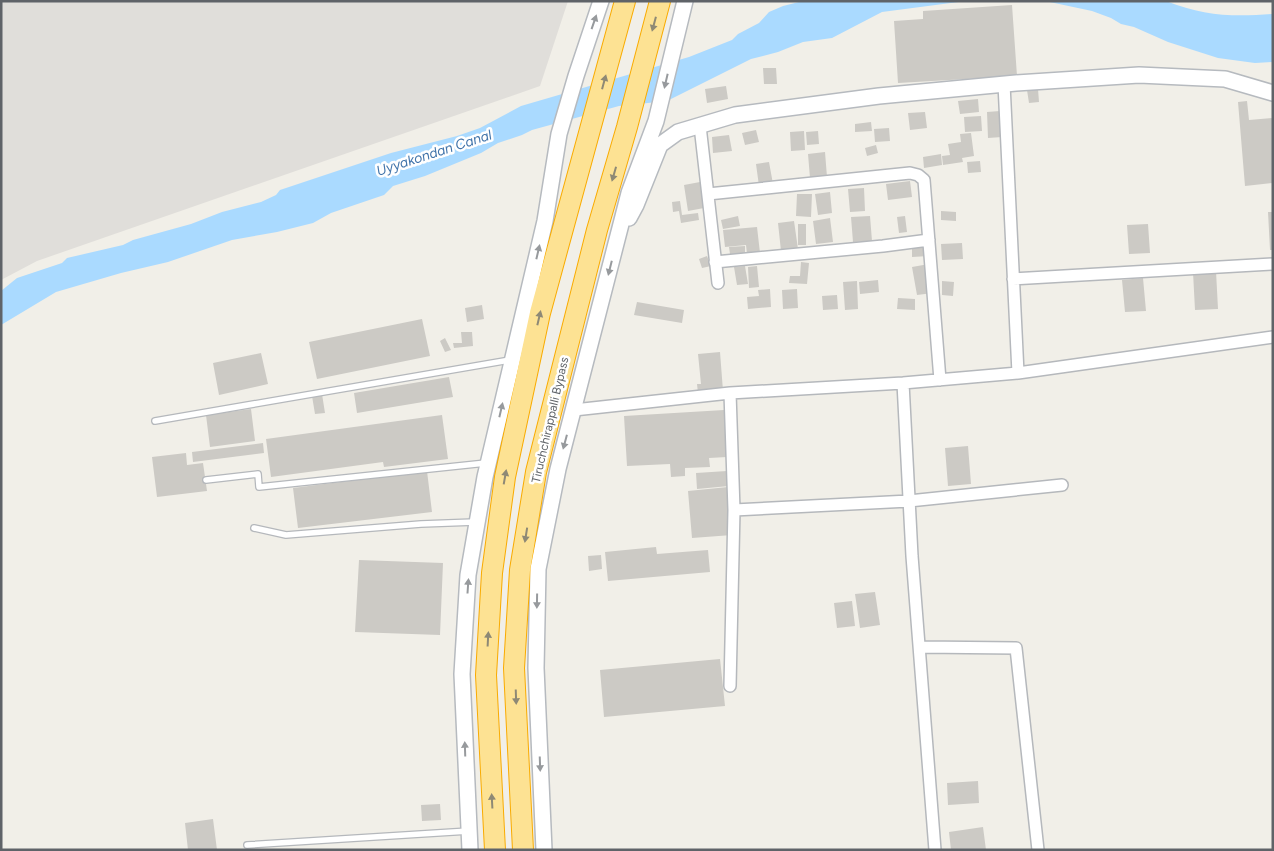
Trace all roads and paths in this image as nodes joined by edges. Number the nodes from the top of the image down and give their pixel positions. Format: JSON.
{"nodes":[{"id":1,"x":601,"y":1,"type":"edge"},
{"id":2,"x":625,"y":1,"type":"edge"},
{"id":3,"x":660,"y":1,"type":"edge"},
{"id":4,"x":685,"y":1,"type":"edge"},
{"id":5,"x":1004,"y":84,"type":"junction"},
{"id":6,"x":1273,"y":93,"type":"edge"},
{"id":7,"x":700,"y":126,"type":"junction"},
{"id":8,"x":708,"y":194,"type":"junction"},
{"id":9,"x":618,"y":239,"type":"junction"},
{"id":10,"x":929,"y":240,"type":"junction"},
{"id":11,"x":715,"y":262,"type":"junction"},
{"id":12,"x":1273,"y":264,"type":"edge"},
{"id":13,"x":1013,"y":279,"type":"junction"},
{"id":14,"x":718,"y":283,"type":"dead end"},
{"id":15,"x":1273,"y":336,"type":"edge"},
{"id":16,"x":513,"y":360,"type":"junction"},
{"id":17,"x":1018,"y":373,"type":"junction"},
{"id":18,"x":940,"y":380,"type":"junction"},
{"id":19,"x":903,"y":383,"type":"junction"},
{"id":20,"x":730,"y":393,"type":"junction"},
{"id":21,"x":574,"y":410,"type":"junction"},
{"id":22,"x":155,"y":421,"type":"dead end"},
{"id":23,"x":489,"y":462,"type":"junction"},
{"id":24,"x":206,"y":480,"type":"dead end"},
{"id":25,"x":1062,"y":485,"type":"dead end"},
{"id":26,"x":909,"y":501,"type":"junction"},
{"id":27,"x":734,"y":510,"type":"junction"},
{"id":28,"x":477,"y":522,"type":"junction"},
{"id":29,"x":254,"y":528,"type":"dead end"},
{"id":30,"x":920,"y":647,"type":"junction"},
{"id":31,"x":730,"y":686,"type":"dead end"},
{"id":32,"x":468,"y":831,"type":"junction"},
{"id":33,"x":247,"y":845,"type":"dead end"},
{"id":34,"x":470,"y":850,"type":"edge"},
{"id":35,"x":495,"y":850,"type":"edge"},
{"id":36,"x":523,"y":850,"type":"edge"},
{"id":37,"x":544,"y":850,"type":"edge"},
{"id":38,"x":935,"y":850,"type":"edge"},
{"id":39,"x":1038,"y":850,"type":"edge"}],
"edges":[{"from":16,"to":1,"type":"street","one_way":true},
{"from":35,"to":2,"type":"highway","one_way":true},
{"from":3,"to":36,"type":"highway","name":"Tiruchchirappalli Bypass","one_way":true},
{"from":4,"to":9,"type":"street","one_way":true},
{"from":5,"to":6,"type":"street"},
{"from":5,"to":7,"type":"street"},
{"from":5,"to":13,"type":"street"},
{"from":7,"to":8,"type":"street"},
{"from":7,"to":9,"type":"street"},
{"from":8,"to":10,"type":"street"},
{"from":8,"to":11,"type":"street"},
{"from":9,"to":21,"type":"street","one_way":true},
{"from":10,"to":11,"type":"street"},
{"from":10,"to":18,"type":"street"},
{"from":11,"to":14,"type":"street"},
{"from":12,"to":13,"type":"street"},
{"from":13,"to":17,"type":"street"},
{"from":15,"to":17,"type":"street"},
{"from":16,"to":22,"type":"lane"},
{"from":23,"to":16,"type":"street","one_way":true},
{"from":17,"to":18,"type":"street"},
{"from":18,"to":19,"type":"street"},
{"from":19,"to":20,"type":"street"},
{"from":19,"to":26,"type":"street"},
{"from":20,"to":21,"type":"street"},
{"from":20,"to":27,"type":"street"},
{"from":21,"to":37,"type":"street","one_way":true},
{"from":23,"to":24,"type":"lane"},
{"from":23,"to":28,"type":"street"},
{"from":25,"to":26,"type":"street"},
{"from":26,"to":27,"type":"street"},
{"from":26,"to":30,"type":"street"},
{"from":27,"to":31,"type":"street"},
{"from":28,"to":29,"type":"lane"},
{"from":32,"to":28,"type":"street","one_way":true},
{"from":30,"to":38,"type":"street"},
{"from":30,"to":39,"type":"street"},
{"from":32,"to":33,"type":"lane"},
{"from":32,"to":34,"type":"street"}]}
